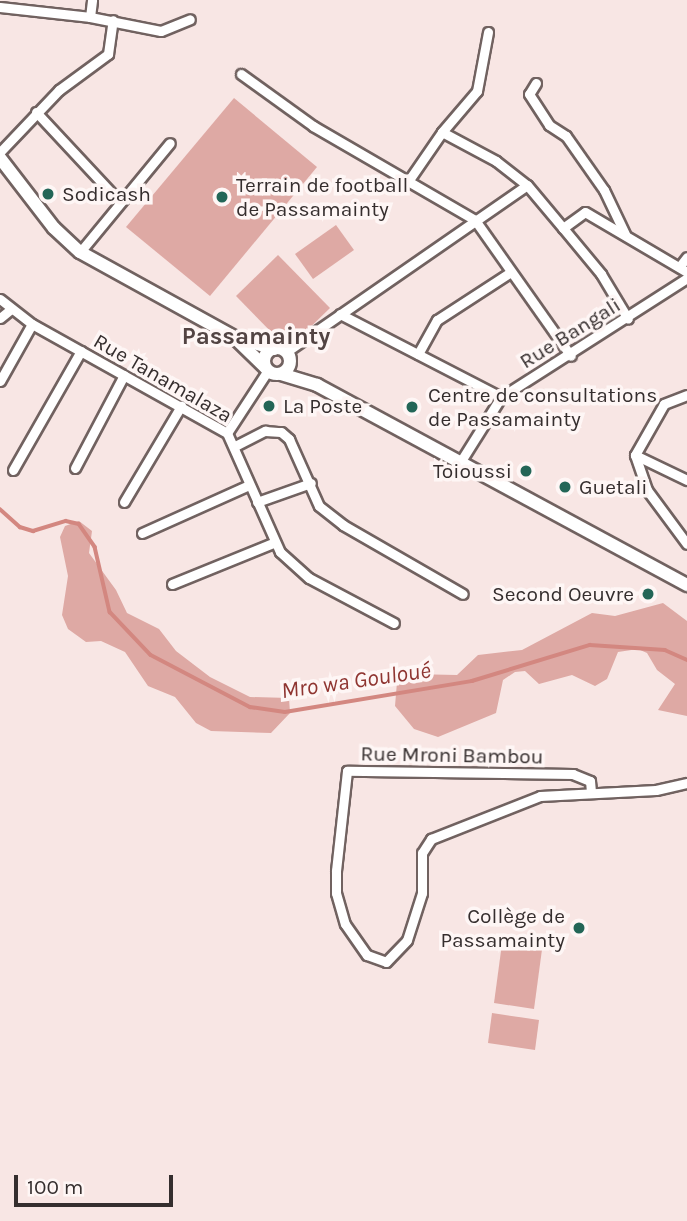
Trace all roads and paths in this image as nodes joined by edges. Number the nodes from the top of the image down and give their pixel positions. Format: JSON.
{"nodes":[{"id":1,"x":92,"y":0,"type":"edge"},
{"id":2,"x":0,"y":7,"type":"edge"},
{"id":3,"x":90,"y":17,"type":"junction"},
{"id":4,"x":190,"y":19,"type":"dead end"},
{"id":5,"x":113,"y":20,"type":"junction"},
{"id":6,"x":488,"y":32,"type":"dead end"},
{"id":7,"x":241,"y":74,"type":"dead end"},
{"id":8,"x":536,"y":83,"type":"dead end"},
{"id":9,"x":36,"y":112,"type":"junction"},
{"id":10,"x":442,"y":132,"type":"junction"},
{"id":11,"x":170,"y":143,"type":"dead end"},
{"id":12,"x":0,"y":152,"type":"edge"},
{"id":13,"x":0,"y":159,"type":"edge"},
{"id":14,"x":409,"y":180,"type":"junction"},
{"id":15,"x":527,"y":185,"type":"junction"},
{"id":16,"x":119,"y":201,"type":"junction"},
{"id":17,"x":475,"y":220,"type":"junction"},
{"id":18,"x":564,"y":228,"type":"junction"},
{"id":19,"x":625,"y":234,"type":"junction"},
{"id":20,"x":80,"y":252,"type":"junction"},
{"id":21,"x":687,"y":257,"type":"edge"},
{"id":22,"x":684,"y":269,"type":"edge"},
{"id":23,"x":511,"y":272,"type":"junction"},
{"id":24,"x":687,"y":278,"type":"edge"},
{"id":25,"x":0,"y":299,"type":"edge"},
{"id":26,"x":10,"y":310,"type":"junction"},
{"id":27,"x":340,"y":314,"type":"junction"},
{"id":28,"x":0,"y":318,"type":"edge"},
{"id":29,"x":628,"y":319,"type":"junction"},
{"id":30,"x":32,"y":324,"type":"junction"},
{"id":31,"x":234,"y":337,"type":"junction"},
{"id":32,"x":81,"y":351,"type":"junction"},
{"id":33,"x":284,"y":354,"type":"junction"},
{"id":34,"x":418,"y":354,"type":"junction"},
{"id":35,"x":571,"y":355,"type":"junction"},
{"id":36,"x":271,"y":370,"type":"junction"},
{"id":37,"x":124,"y":375,"type":"junction"},
{"id":38,"x":0,"y":381,"type":"edge"},
{"id":39,"x":317,"y":384,"type":"junction"},
{"id":40,"x":687,"y":396,"type":"edge"},
{"id":41,"x":501,"y":397,"type":"junction"},
{"id":42,"x":181,"y":406,"type":"junction"},
{"id":43,"x":228,"y":433,"type":"junction"},
{"id":44,"x":236,"y":446,"type":"junction"},
{"id":45,"x":635,"y":455,"type":"junction"},
{"id":46,"x":459,"y":464,"type":"junction"},
{"id":47,"x":75,"y":468,"type":"dead end"},
{"id":48,"x":13,"y":470,"type":"dead end"},
{"id":49,"x":687,"y":480,"type":"edge"},
{"id":50,"x":311,"y":483,"type":"junction"},
{"id":51,"x":249,"y":485,"type":"junction"},
{"id":52,"x":124,"y":502,"type":"dead end"},
{"id":53,"x":257,"y":502,"type":"junction"},
{"id":54,"x":142,"y":533,"type":"dead end"},
{"id":55,"x":273,"y":542,"type":"junction"},
{"id":56,"x":687,"y":544,"type":"edge"},
{"id":57,"x":172,"y":584,"type":"dead end"},
{"id":58,"x":687,"y":586,"type":"edge"},
{"id":59,"x":463,"y":594,"type":"dead end"},
{"id":60,"x":394,"y":623,"type":"dead end"},
{"id":61,"x":687,"y":783,"type":"edge"},
{"id":62,"x":591,"y":792,"type":"junction"}],
"edges":[{"from":1,"to":3,"type":"street"},
{"from":2,"to":3,"type":"street"},
{"from":3,"to":5,"type":"street"},
{"from":4,"to":5,"type":"street"},
{"from":5,"to":9,"type":"street"},
{"from":6,"to":10,"type":"street"},
{"from":7,"to":14,"type":"street"},
{"from":8,"to":19,"type":"street"},
{"from":9,"to":12,"type":"street"},
{"from":9,"to":16,"type":"street"},
{"from":10,"to":14,"type":"street"},
{"from":10,"to":15,"type":"street"},
{"from":11,"to":16,"type":"street"},
{"from":13,"to":20,"type":"main road"},
{"from":14,"to":17,"type":"street"},
{"from":15,"to":17,"type":"street"},
{"from":15,"to":18,"type":"street"},
{"from":16,"to":20,"type":"street"},
{"from":17,"to":23,"type":"street"},
{"from":17,"to":27,"type":"street"},
{"from":18,"to":19,"type":"street"},
{"from":18,"to":29,"type":"street"},
{"from":19,"to":22,"type":"street"},
{"from":20,"to":31,"type":"main road"},
{"from":21,"to":22,"type":"street"},
{"from":23,"to":34,"type":"street"},
{"from":23,"to":35,"type":"street"},
{"from":24,"to":29,"type":"street","name":"Rue Bangali"},
{"from":25,"to":26,"type":"street","name":"Rue Tanamalaza"},
{"from":26,"to":28,"type":"street"},
{"from":26,"to":30,"type":"street","name":"Rue Tanamalaza"},
{"from":27,"to":33,"type":"street"},
{"from":27,"to":34,"type":"street"},
{"from":29,"to":35,"type":"street","name":"Rue Bangali"},
{"from":30,"to":32,"type":"street","name":"Rue Tanamalaza"},
{"from":30,"to":38,"type":"street"},
{"from":31,"to":33,"type":"main road"},
{"from":31,"to":36,"type":"main road"},
{"from":32,"to":37,"type":"street","name":"Rue Tanamalaza"},
{"from":32,"to":48,"type":"street"},
{"from":33,"to":36,"type":"main road"},
{"from":33,"to":36,"type":"main road"},
{"from":33,"to":39,"type":"main road"},
{"from":34,"to":41,"type":"street"},
{"from":35,"to":41,"type":"street","name":"Rue Bangali"},
{"from":36,"to":39,"type":"main road"},
{"from":36,"to":43,"type":"street"},
{"from":37,"to":42,"type":"street","name":"Rue Tanamalaza"},
{"from":37,"to":47,"type":"street"},
{"from":39,"to":46,"type":"main road"},
{"from":40,"to":45,"type":"street"},
{"from":41,"to":46,"type":"street","name":"Rue Bangali"},
{"from":42,"to":43,"type":"street","name":"Rue Tanamalaza"},
{"from":42,"to":52,"type":"street"},
{"from":43,"to":44,"type":"street","name":"Rue Tanamalaza"},
{"from":44,"to":50,"type":"street"},
{"from":44,"to":51,"type":"street","name":"Rue Tanamalaza"},
{"from":45,"to":49,"type":"street"},
{"from":45,"to":56,"type":"street"},
{"from":46,"to":58,"type":"main road"},
{"from":50,"to":53,"type":"street"},
{"from":50,"to":59,"type":"street"},
{"from":51,"to":53,"type":"street","name":"Rue Tanamalaza"},
{"from":51,"to":54,"type":"street"},
{"from":53,"to":55,"type":"street","name":"Rue Tanamalaza"},
{"from":55,"to":57,"type":"street"},
{"from":55,"to":60,"type":"street","name":"Rue Tanamalaza"},
{"from":61,"to":62,"type":"street"},
{"from":62,"to":62,"type":"street","name":"Rue Mroni Bambou"}]}
